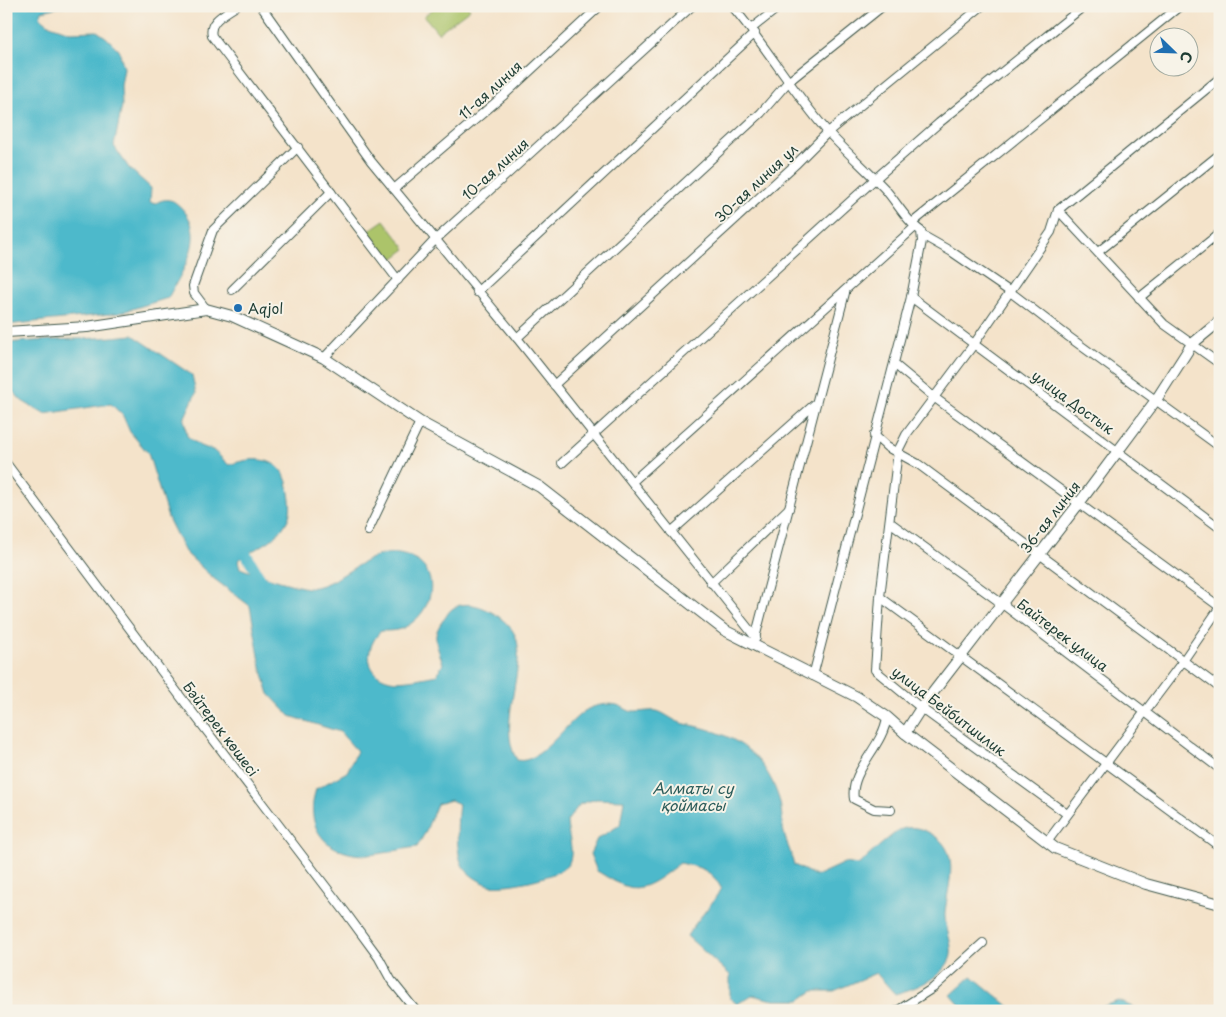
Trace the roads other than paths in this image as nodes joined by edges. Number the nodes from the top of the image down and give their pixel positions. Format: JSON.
{"nodes":[{"id":1,"x":236,"y":6,"type":"edge"},
{"id":2,"x":261,"y":6,"type":"edge"},
{"id":3,"x":600,"y":6,"type":"edge"},
{"id":4,"x":692,"y":6,"type":"edge"},
{"id":5,"x":732,"y":6,"type":"edge"},
{"id":6,"x":780,"y":6,"type":"edge"},
{"id":7,"x":882,"y":6,"type":"edge"},
{"id":8,"x":982,"y":6,"type":"edge"},
{"id":9,"x":1084,"y":6,"type":"edge"},
{"id":10,"x":1180,"y":6,"type":"edge"},
{"id":11,"x":753,"y":31,"type":"junction"},
{"id":12,"x":1220,"y":78,"type":"edge"},
{"id":13,"x":788,"y":82,"type":"junction"},
{"id":14,"x":828,"y":132,"type":"junction"},
{"id":15,"x":298,"y":147,"type":"junction"},
{"id":16,"x":1220,"y":154,"type":"edge"},
{"id":17,"x":875,"y":179,"type":"junction"},
{"id":18,"x":394,"y":189,"type":"junction"},
{"id":19,"x":331,"y":192,"type":"junction"},
{"id":20,"x":1058,"y":210,"type":"junction"},
{"id":21,"x":914,"y":225,"type":"junction"},
{"id":22,"x":1220,"y":233,"type":"edge"},
{"id":23,"x":922,"y":235,"type":"junction"},
{"id":24,"x":435,"y":240,"type":"junction"},
{"id":25,"x":1098,"y":252,"type":"junction"},
{"id":26,"x":398,"y":280,"type":"junction"},
{"id":27,"x":232,"y":290,"type":"dead end"},
{"id":28,"x":1009,"y":291,"type":"junction"},
{"id":29,"x":477,"y":292,"type":"junction"},
{"id":30,"x":844,"y":293,"type":"junction"},
{"id":31,"x":911,"y":297,"type":"junction"},
{"id":32,"x":1139,"y":298,"type":"junction"},
{"id":33,"x":206,"y":309,"type":"junction"},
{"id":34,"x":1220,"y":321,"type":"edge"},
{"id":35,"x":6,"y":332,"type":"edge"},
{"id":36,"x":517,"y":338,"type":"junction"},
{"id":37,"x":974,"y":344,"type":"junction"},
{"id":38,"x":1192,"y":344,"type":"junction"},
{"id":39,"x":324,"y":358,"type":"junction"},
{"id":40,"x":894,"y":364,"type":"junction"},
{"id":41,"x":1220,"y":364,"type":"edge"},
{"id":42,"x":554,"y":385,"type":"junction"},
{"id":43,"x":935,"y":398,"type":"junction"},
{"id":44,"x":1156,"y":400,"type":"junction"},
{"id":45,"x":816,"y":403,"type":"junction"},
{"id":46,"x":420,"y":422,"type":"junction"},
{"id":47,"x":592,"y":435,"type":"junction"},
{"id":48,"x":874,"y":435,"type":"junction"},
{"id":49,"x":1220,"y":447,"type":"edge"},
{"id":50,"x":1117,"y":450,"type":"junction"},
{"id":51,"x":898,"y":452,"type":"junction"},
{"id":52,"x":6,"y":463,"type":"edge"},
{"id":53,"x":562,"y":463,"type":"dead end"},
{"id":54,"x":632,"y":482,"type":"junction"},
{"id":55,"x":1080,"y":502,"type":"junction"},
{"id":56,"x":789,"y":508,"type":"junction"},
{"id":57,"x":891,"y":523,"type":"junction"},
{"id":58,"x":1220,"y":528,"type":"edge"},
{"id":59,"x":368,"y":531,"type":"dead end"},
{"id":60,"x":670,"y":532,"type":"junction"},
{"id":61,"x":1039,"y":554,"type":"junction"},
{"id":62,"x":711,"y":583,"type":"junction"},
{"id":63,"x":880,"y":597,"type":"junction"},
{"id":64,"x":1001,"y":603,"type":"junction"},
{"id":65,"x":1220,"y":607,"type":"edge"},
{"id":66,"x":754,"y":642,"type":"junction"},
{"id":67,"x":961,"y":658,"type":"junction"},
{"id":68,"x":1183,"y":661,"type":"junction"},
{"id":69,"x":813,"y":676,"type":"junction"},
{"id":70,"x":1220,"y":688,"type":"edge"},
{"id":71,"x":921,"y":708,"type":"junction"},
{"id":72,"x":1143,"y":711,"type":"junction"},
{"id":73,"x":887,"y":717,"type":"junction"},
{"id":74,"x":905,"y":733,"type":"junction"},
{"id":75,"x":1105,"y":763,"type":"junction"},
{"id":76,"x":1220,"y":769,"type":"edge"},
{"id":77,"x":891,"y":810,"type":"dead end"},
{"id":78,"x":1067,"y":814,"type":"junction"},
{"id":79,"x":1047,"y":842,"type":"junction"},
{"id":80,"x":1220,"y":847,"type":"edge"},
{"id":81,"x":1220,"y":904,"type":"edge"},
{"id":82,"x":983,"y":943,"type":"dead end"},
{"id":83,"x":416,"y":1011,"type":"edge"},
{"id":84,"x":897,"y":1011,"type":"edge"}],
"edges":[{"from":1,"to":15,"type":"street"},
{"from":2,"to":18,"type":"street"},
{"from":3,"to":18,"type":"street","name":"11-ая линия"},
{"from":4,"to":24,"type":"street","name":"10-ая линия"},
{"from":5,"to":11,"type":"street"},
{"from":6,"to":11,"type":"street"},
{"from":7,"to":13,"type":"street"},
{"from":8,"to":14,"type":"street","name":"30-ая линия ул"},
{"from":9,"to":17,"type":"street"},
{"from":10,"to":21,"type":"street"},
{"from":11,"to":13,"type":"street"},
{"from":11,"to":29,"type":"street"},
{"from":12,"to":20,"type":"street"},
{"from":13,"to":14,"type":"street"},
{"from":13,"to":36,"type":"street"},
{"from":14,"to":17,"type":"street"},
{"from":14,"to":42,"type":"street","name":"30-ая линия ул"},
{"from":15,"to":19,"type":"street"},
{"from":15,"to":33,"type":"street"},
{"from":16,"to":25,"type":"street"},
{"from":17,"to":21,"type":"street"},
{"from":17,"to":47,"type":"street"},
{"from":18,"to":24,"type":"street"},
{"from":19,"to":26,"type":"street"},
{"from":19,"to":27,"type":"street"},
{"from":20,"to":25,"type":"street"},
{"from":20,"to":28,"type":"street"},
{"from":21,"to":23,"type":"street"},
{"from":21,"to":30,"type":"street"},
{"from":22,"to":32,"type":"street"},
{"from":23,"to":28,"type":"street"},
{"from":23,"to":31,"type":"street"},
{"from":24,"to":26,"type":"street","name":"10-ая линия"},
{"from":24,"to":29,"type":"street"},
{"from":25,"to":32,"type":"street"},
{"from":26,"to":39,"type":"street","name":"10-ая линия"},
{"from":28,"to":37,"type":"street"},
{"from":28,"to":44,"type":"street"},
{"from":29,"to":36,"type":"street"},
{"from":30,"to":45,"type":"street"},
{"from":30,"to":54,"type":"street"},
{"from":31,"to":37,"type":"street","name":"улица Достык"},
{"from":31,"to":40,"type":"street"},
{"from":32,"to":38,"type":"street"},
{"from":33,"to":35,"type":"street"},
{"from":33,"to":39,"type":"street"},
{"from":34,"to":38,"type":"street","name":"36-ая линия"},
{"from":36,"to":42,"type":"street"},
{"from":37,"to":43,"type":"street"},
{"from":37,"to":50,"type":"street","name":"улица Достык"},
{"from":38,"to":41,"type":"street"},
{"from":38,"to":44,"type":"street","name":"36-ая линия"},
{"from":39,"to":46,"type":"street"},
{"from":40,"to":43,"type":"street"},
{"from":40,"to":48,"type":"street"},
{"from":42,"to":47,"type":"street"},
{"from":43,"to":51,"type":"street"},
{"from":43,"to":55,"type":"street"},
{"from":44,"to":49,"type":"street"},
{"from":44,"to":50,"type":"street","name":"36-ая линия"},
{"from":45,"to":56,"type":"street"},
{"from":45,"to":60,"type":"street"},
{"from":46,"to":59,"type":"street"},
{"from":46,"to":66,"type":"street"},
{"from":47,"to":53,"type":"street"},
{"from":47,"to":54,"type":"street"},
{"from":48,"to":51,"type":"street"},
{"from":48,"to":69,"type":"street"},
{"from":50,"to":55,"type":"street","name":"36-ая линия"},
{"from":50,"to":58,"type":"street","name":"улица Достык"},
{"from":51,"to":57,"type":"street"},
{"from":51,"to":61,"type":"street"},
{"from":52,"to":83,"type":"street","name":"Бәйтерек көшесі"},
{"from":54,"to":60,"type":"street"},
{"from":55,"to":61,"type":"street","name":"36-ая линия"},
{"from":55,"to":65,"type":"street"},
{"from":56,"to":62,"type":"street"},
{"from":56,"to":66,"type":"street"},
{"from":57,"to":63,"type":"street"},
{"from":57,"to":64,"type":"street","name":"Байтерек улица"},
{"from":60,"to":62,"type":"street"},
{"from":61,"to":64,"type":"street","name":"36-ая линия"},
{"from":61,"to":68,"type":"street"},
{"from":62,"to":66,"type":"street"},
{"from":63,"to":67,"type":"street"},
{"from":63,"to":71,"type":"street","name":"улица Бейбитшилик"},
{"from":64,"to":67,"type":"street","name":"36-ая линия"},
{"from":64,"to":72,"type":"street","name":"Байтерек улица"},
{"from":65,"to":68,"type":"street"},
{"from":66,"to":69,"type":"street"},
{"from":67,"to":71,"type":"street","name":"36-ая линия"},
{"from":67,"to":75,"type":"street"},
{"from":68,"to":70,"type":"street"},
{"from":68,"to":72,"type":"street"},
{"from":69,"to":73,"type":"street"},
{"from":71,"to":74,"type":"street","name":"36-ая линия"},
{"from":71,"to":78,"type":"street","name":"улица Бейбитшилик"},
{"from":72,"to":75,"type":"street"},
{"from":72,"to":76,"type":"street","name":"Байтерек улица"},
{"from":73,"to":74,"type":"street"},
{"from":73,"to":77,"type":"street"},
{"from":74,"to":79,"type":"street"},
{"from":75,"to":78,"type":"street"},
{"from":75,"to":80,"type":"street"},
{"from":78,"to":79,"type":"street"},
{"from":79,"to":81,"type":"street"},
{"from":82,"to":84,"type":"street"}]}
